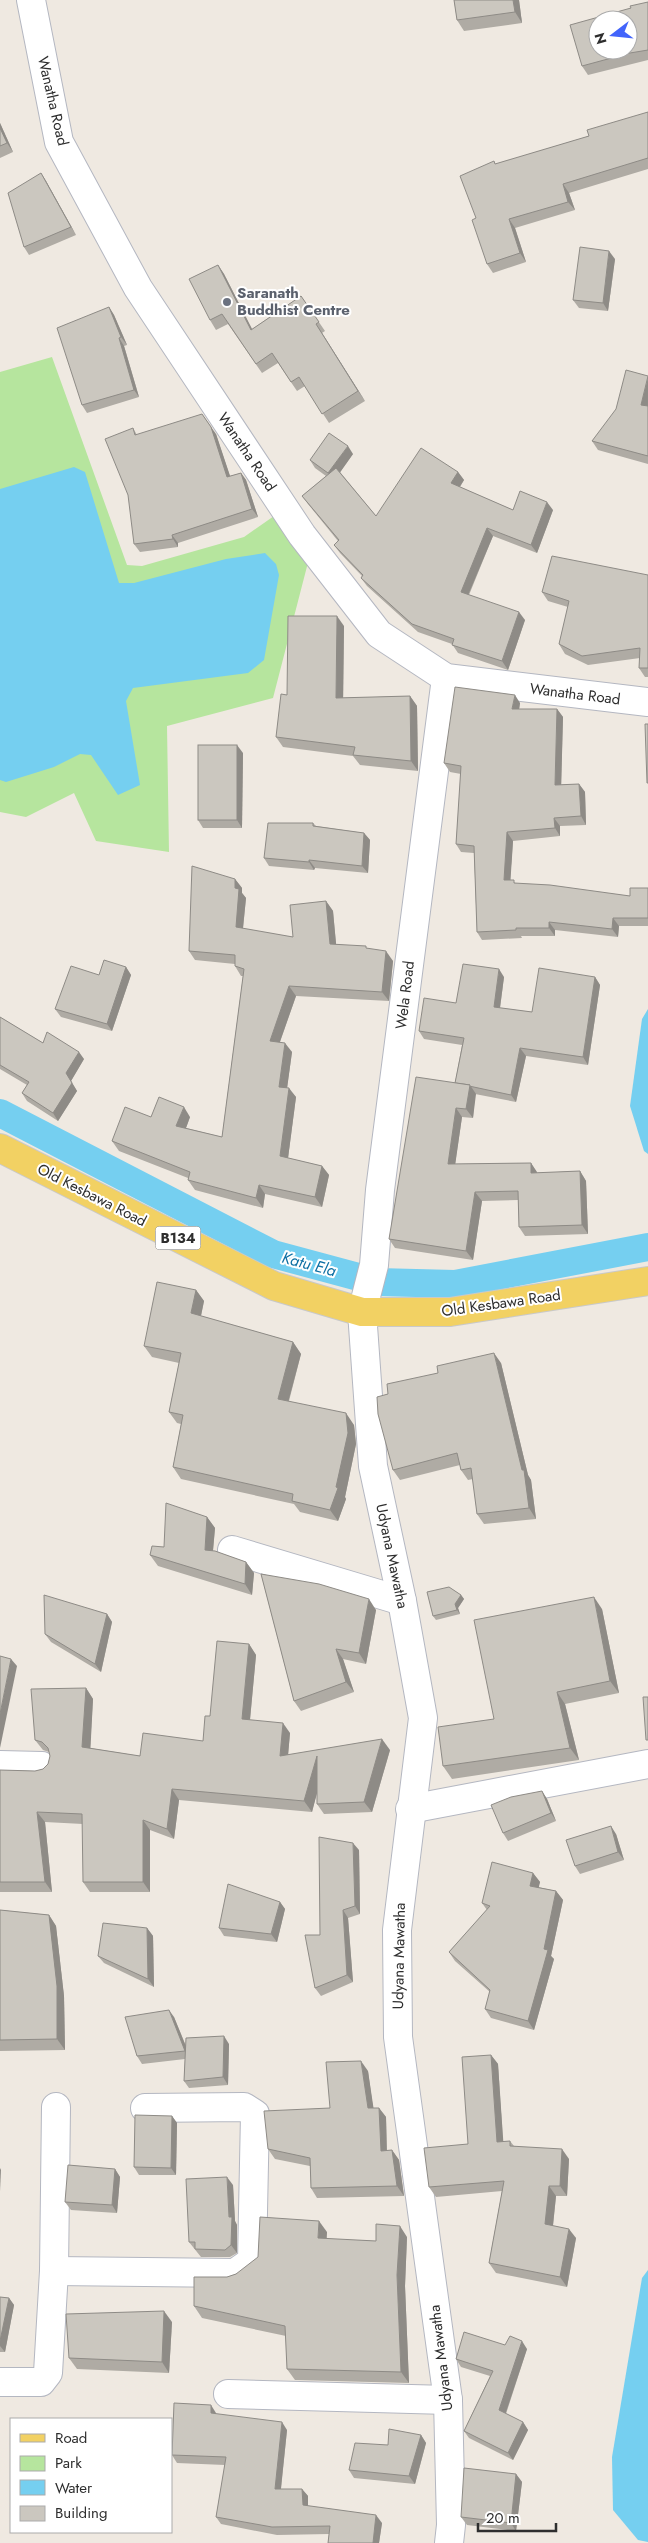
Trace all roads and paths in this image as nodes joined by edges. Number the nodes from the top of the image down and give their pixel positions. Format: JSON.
{"nodes":[{"id":1,"x":31,"y":0,"type":"edge"},
{"id":2,"x":446,"y":678,"type":"junction"},
{"id":3,"x":648,"y":702,"type":"edge"},
{"id":4,"x":0,"y":1148,"type":"edge"},
{"id":5,"x":648,"y":1281,"type":"edge"},
{"id":6,"x":364,"y":1304,"type":"junction"},
{"id":7,"x":232,"y":1550,"type":"dead end"},
{"id":8,"x":402,"y":1601,"type":"junction"},
{"id":9,"x":648,"y":1764,"type":"edge"},
{"id":10,"x":0,"y":1765,"type":"edge"},
{"id":11,"x":42,"y":1766,"type":"dead end"},
{"id":12,"x":410,"y":1809,"type":"junction"},
{"id":13,"x":56,"y":2107,"type":"dead end"},
{"id":14,"x":145,"y":2108,"type":"dead end"},
{"id":15,"x":54,"y":2271,"type":"junction"},
{"id":16,"x":0,"y":2382,"type":"edge"},
{"id":17,"x":228,"y":2394,"type":"dead end"},
{"id":18,"x":448,"y":2400,"type":"junction"},
{"id":19,"x":449,"y":2543,"type":"edge"}],
"edges":[{"from":1,"to":2,"type":"street","name":"Wanatha Road"},
{"from":2,"to":3,"type":"street","name":"Wanatha Road"},
{"from":2,"to":6,"type":"street","name":"Wela Road"},
{"from":4,"to":6,"type":"main road","name":"Old Kesbawa Road","number":"B134"},
{"from":5,"to":6,"type":"main road","name":"Old Kesbawa Road","number":"B134"},
{"from":6,"to":8,"type":"street","name":"Udyana Mawatha"},
{"from":7,"to":8,"type":"street"},
{"from":8,"to":12,"type":"street","name":"Udyana Mawatha"},
{"from":9,"to":12,"type":"street"},
{"from":10,"to":11,"type":"street"},
{"from":12,"to":18,"type":"street","name":"Udyana Mawatha"},
{"from":13,"to":15,"type":"street"},
{"from":14,"to":15,"type":"street"},
{"from":15,"to":16,"type":"street"},
{"from":17,"to":18,"type":"street"},
{"from":18,"to":19,"type":"street","name":"Udyana Mawatha"}]}
